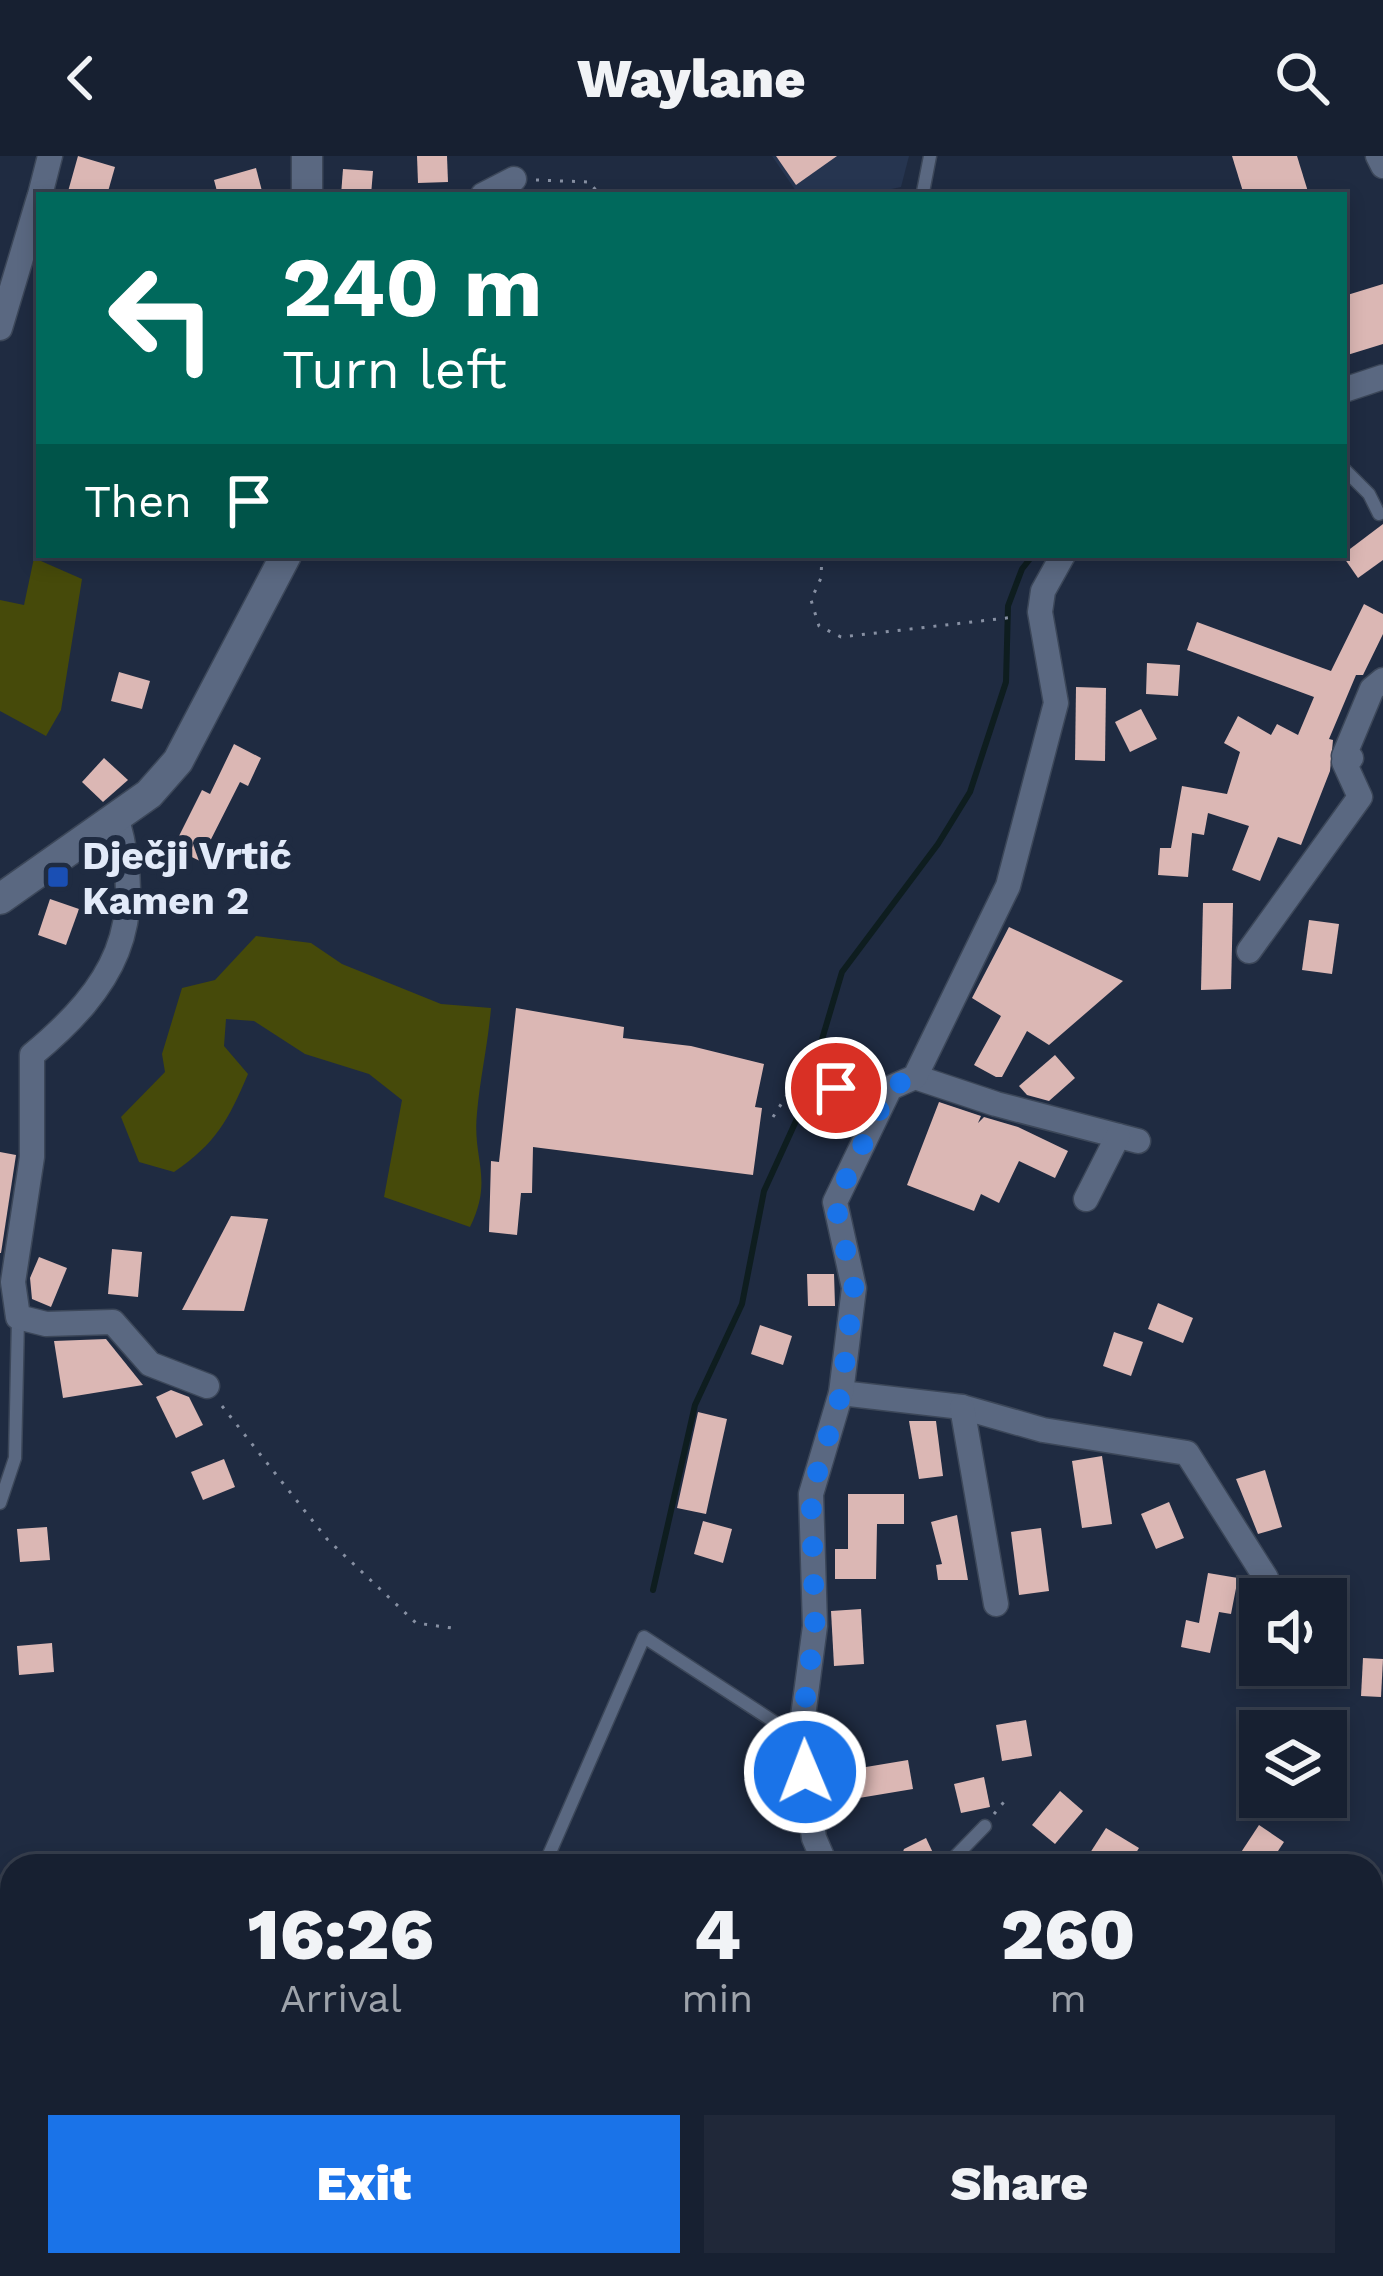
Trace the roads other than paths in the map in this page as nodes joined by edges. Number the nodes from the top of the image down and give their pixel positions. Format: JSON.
{"nodes":[{"id":1,"x":50,"y":156,"type":"edge"},
{"id":2,"x":307,"y":156,"type":"edge"},
{"id":3,"x":930,"y":156,"type":"edge"},
{"id":4,"x":1378,"y":156,"type":"edge"},
{"id":5,"x":1383,"y":166,"type":"edge"},
{"id":6,"x":514,"y":179,"type":"road end"},
{"id":7,"x":40,"y":192,"type":"edge"},
{"id":8,"x":307,"y":192,"type":"edge"},
{"id":9,"x":488,"y":192,"type":"edge"},
{"id":10,"x":923,"y":192,"type":"edge"},
{"id":11,"x":36,"y":206,"type":"edge"},
{"id":12,"x":0,"y":328,"type":"edge"},
{"id":13,"x":1383,"y":377,"type":"edge"},
{"id":14,"x":1347,"y":389,"type":"edge"},
{"id":15,"x":1347,"y":472,"type":"edge"},
{"id":16,"x":1379,"y":514,"type":"dead end"},
{"id":17,"x":284,"y":558,"type":"edge"},
{"id":18,"x":1062,"y":558,"type":"edge"},
{"id":19,"x":1383,"y":680,"type":"edge"},
{"id":20,"x":117,"y":819,"type":"junction"},
{"id":21,"x":0,"y":899,"type":"edge"},
{"id":22,"x":1249,"y":951,"type":"dead end"},
{"id":23,"x":908,"y":1080,"type":"junction"},
{"id":24,"x":1086,"y":1199,"type":"dead end"},
{"id":25,"x":18,"y":1317,"type":"junction"},
{"id":26,"x":207,"y":1386,"type":"road end"},
{"id":27,"x":841,"y":1394,"type":"junction"},
{"id":28,"x":962,"y":1408,"type":"junction"},
{"id":29,"x":0,"y":1502,"type":"edge"},
{"id":30,"x":1266,"y":1578,"type":"dead end"},
{"id":31,"x":996,"y":1604,"type":"dead end"},
{"id":32,"x":800,"y":1739,"type":"junction"},
{"id":33,"x":985,"y":1826,"type":"road end"},
{"id":34,"x":549,"y":1854,"type":"edge"},
{"id":35,"x":821,"y":1854,"type":"edge"},
{"id":36,"x":958,"y":1854,"type":"edge"}],
"edges":[{"from":1,"to":7,"type":"street"},
{"from":2,"to":8,"type":"street"},
{"from":3,"to":10,"type":"lane"},
{"from":4,"to":5,"type":"street"},
{"from":6,"to":9,"type":"street"},
{"from":11,"to":12,"type":"street"},
{"from":13,"to":14,"type":"street"},
{"from":15,"to":16,"type":"lane"},
{"from":17,"to":20,"type":"street"},
{"from":18,"to":23,"type":"street"},
{"from":19,"to":22,"type":"street"},
{"from":20,"to":21,"type":"street"},
{"from":20,"to":25,"type":"street"},
{"from":23,"to":24,"type":"street"},
{"from":23,"to":27,"type":"street"},
{"from":25,"to":26,"type":"street"},
{"from":25,"to":29,"type":"lane"},
{"from":27,"to":28,"type":"street"},
{"from":27,"to":32,"type":"street"},
{"from":28,"to":30,"type":"street"},
{"from":28,"to":31,"type":"street"},
{"from":32,"to":34,"type":"lane"},
{"from":32,"to":35,"type":"street"},
{"from":33,"to":36,"type":"lane"}]}
